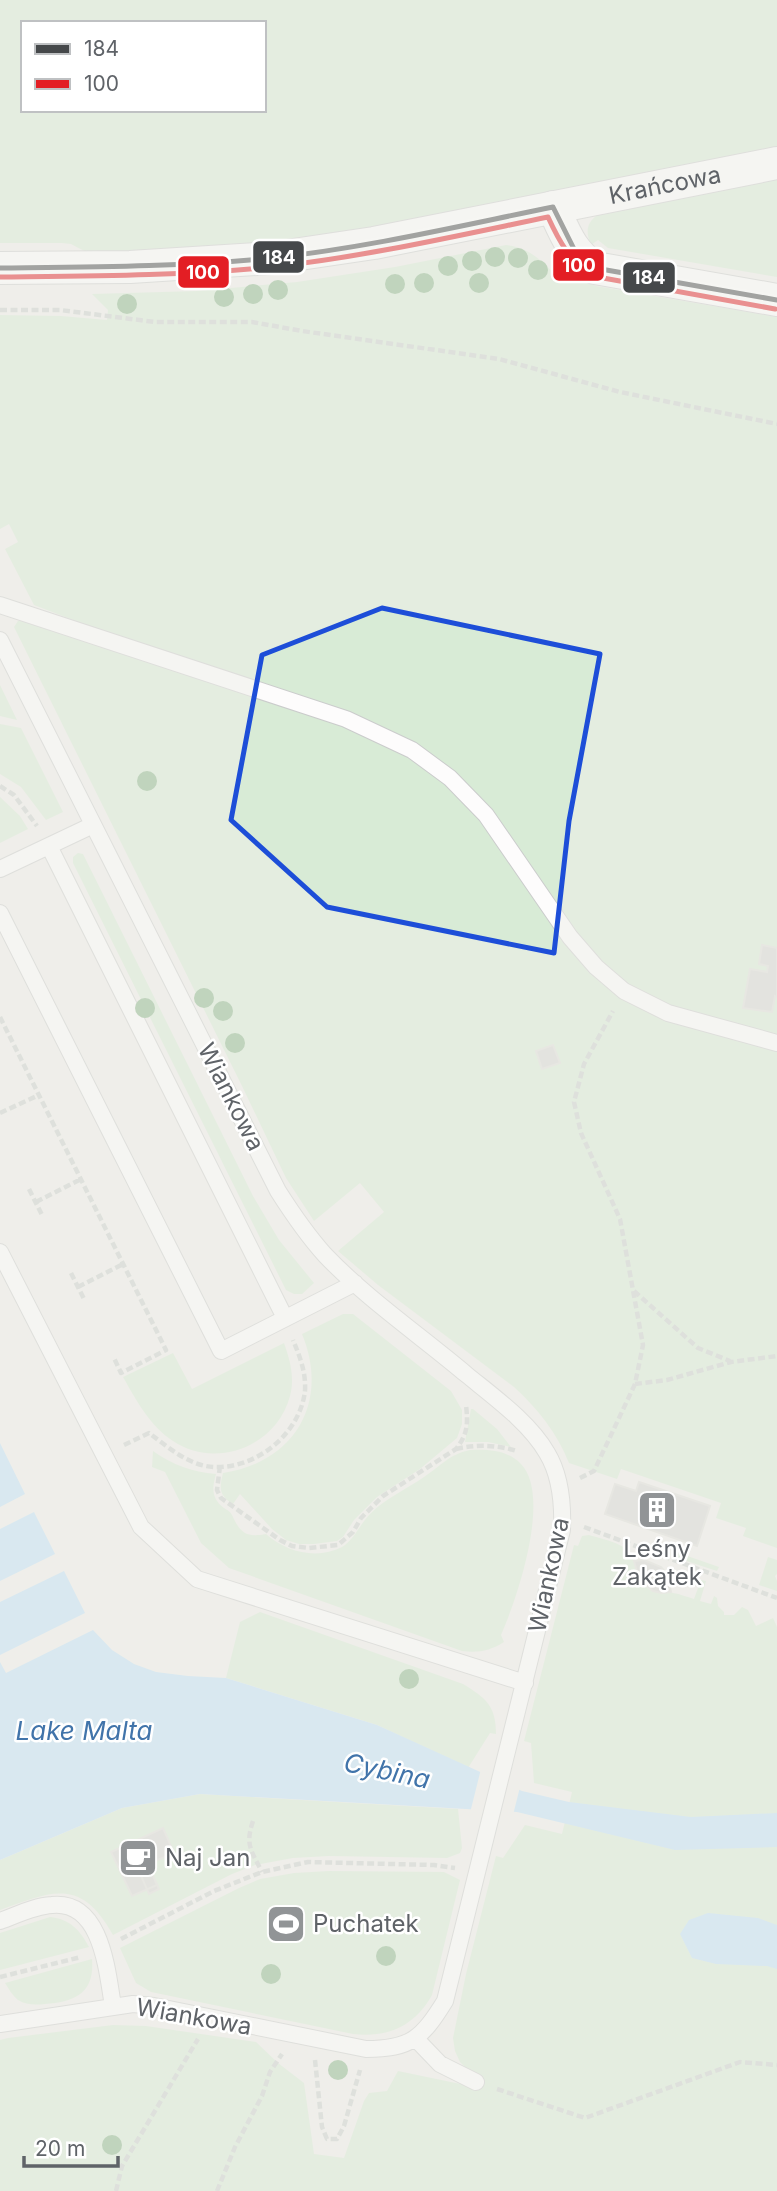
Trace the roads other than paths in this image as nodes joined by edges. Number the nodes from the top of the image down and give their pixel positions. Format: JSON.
{"nodes":[{"id":1,"x":777,"y":163,"type":"edge"},
{"id":2,"x":553,"y":207,"type":"junction"},
{"id":3,"x":0,"y":268,"type":"edge"},
{"id":4,"x":777,"y":300,"type":"edge"},
{"id":5,"x":0,"y":605,"type":"edge"},
{"id":6,"x":0,"y":640,"type":"edge"},
{"id":7,"x":93,"y":825,"type":"junction"},
{"id":8,"x":49,"y":846,"type":"junction"},
{"id":9,"x":0,"y":869,"type":"edge"},
{"id":10,"x":0,"y":914,"type":"edge"},
{"id":11,"x":777,"y":1043,"type":"edge"},
{"id":12,"x":0,"y":1252,"type":"edge"},
{"id":13,"x":355,"y":1283,"type":"junction"},
{"id":14,"x":285,"y":1318,"type":"junction"},
{"id":15,"x":525,"y":1683,"type":"junction"},
{"id":16,"x":0,"y":1921,"type":"edge"},
{"id":17,"x":113,"y":2006,"type":"junction"},
{"id":18,"x":0,"y":2024,"type":"edge"},
{"id":19,"x":416,"y":2039,"type":"junction"},
{"id":20,"x":476,"y":2082,"type":"road end"}],
"edges":[{"from":1,"to":2,"type":"street","name":"Krańcowa"},
{"from":2,"to":3,"type":"street","name":"Krańcowa"},
{"from":2,"to":4,"type":"street"},
{"from":5,"to":11,"type":"lane"},
{"from":6,"to":7,"type":"lane","name":"Wiankowa"},
{"from":7,"to":8,"type":"lane"},
{"from":7,"to":13,"type":"lane","name":"Wiankowa"},
{"from":8,"to":9,"type":"lane"},
{"from":8,"to":14,"type":"lane"},
{"from":10,"to":14,"type":"lane"},
{"from":12,"to":15,"type":"lane"},
{"from":13,"to":14,"type":"lane"},
{"from":13,"to":15,"type":"lane","name":"Wiankowa"},
{"from":15,"to":19,"type":"lane","name":"Wiankowa"},
{"from":16,"to":17,"type":"lane"},
{"from":17,"to":18,"type":"lane","name":"Wiankowa"},
{"from":17,"to":19,"type":"lane","name":"Wiankowa"},
{"from":19,"to":20,"type":"lane"}]}
